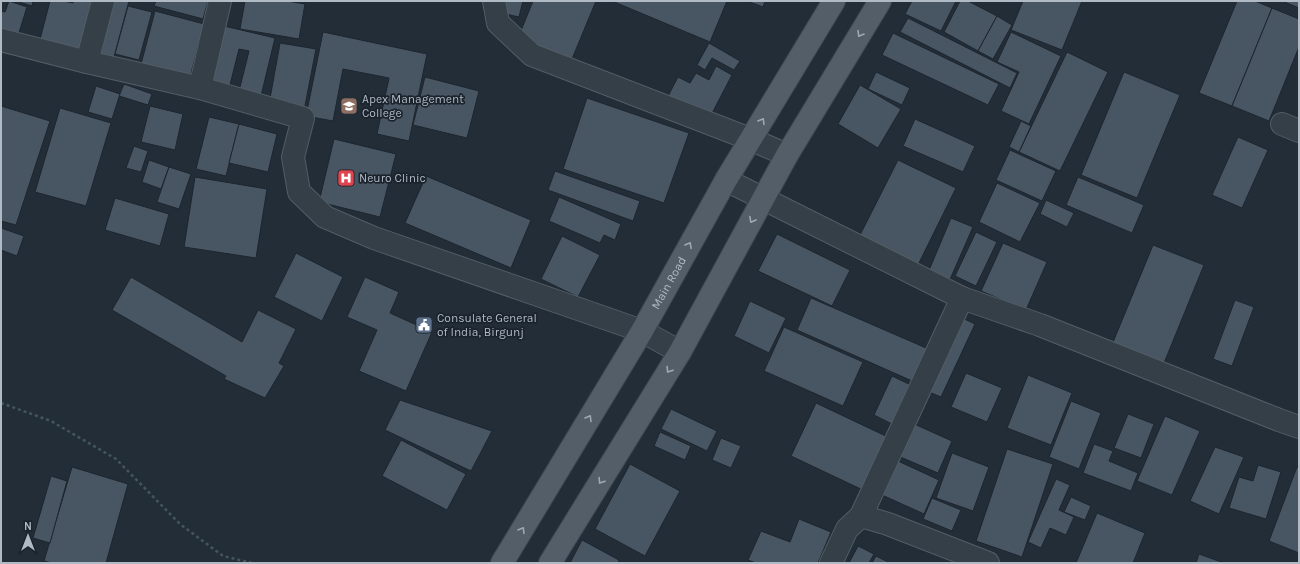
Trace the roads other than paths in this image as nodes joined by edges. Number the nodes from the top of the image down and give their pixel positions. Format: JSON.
{"nodes":[{"id":1,"x":103,"y":1,"type":"edge"},
{"id":2,"x":220,"y":1,"type":"edge"},
{"id":3,"x":494,"y":1,"type":"edge"},
{"id":4,"x":834,"y":1,"type":"edge"},
{"id":5,"x":880,"y":1,"type":"edge"},
{"id":6,"x":1,"y":40,"type":"edge"},
{"id":7,"x":87,"y":62,"type":"junction"},
{"id":8,"x":200,"y":88,"type":"junction"},
{"id":9,"x":750,"y":139,"type":"junction"},
{"id":10,"x":787,"y":155,"type":"junction"},
{"id":11,"x":726,"y":180,"type":"junction"},
{"id":12,"x":764,"y":199,"type":"junction"},
{"id":13,"x":962,"y":298,"type":"junction"},
{"id":14,"x":642,"y":331,"type":"junction"},
{"id":15,"x":680,"y":352,"type":"junction"},
{"id":16,"x":1299,"y":427,"type":"edge"},
{"id":17,"x":861,"y":516,"type":"junction"},
{"id":18,"x":502,"y":563,"type":"edge"},
{"id":19,"x":550,"y":563,"type":"edge"},
{"id":20,"x":831,"y":563,"type":"edge"},
{"id":21,"x":988,"y":563,"type":"edge"}],
"edges":[{"from":1,"to":7,"type":"street"},
{"from":2,"to":8,"type":"street"},
{"from":3,"to":9,"type":"street"},
{"from":9,"to":4,"type":"main road","name":"Main Road","one_way":true},
{"from":5,"to":10,"type":"main road","one_way":true},
{"from":6,"to":7,"type":"street"},
{"from":7,"to":8,"type":"street"},
{"from":8,"to":14,"type":"street"},
{"from":9,"to":10,"type":"street"},
{"from":9,"to":11,"type":"main road","name":"Main Road"},
{"from":10,"to":12,"type":"main road"},
{"from":11,"to":12,"type":"street"},
{"from":14,"to":11,"type":"main road","name":"Main Road","one_way":true},
{"from":12,"to":13,"type":"street"},
{"from":12,"to":15,"type":"main road","one_way":true},
{"from":13,"to":16,"type":"street"},
{"from":13,"to":17,"type":"street"},
{"from":14,"to":15,"type":"street"},
{"from":18,"to":14,"type":"main road","name":"Main Road","one_way":true},
{"from":15,"to":19,"type":"main road","one_way":true},
{"from":17,"to":20,"type":"street"},
{"from":17,"to":21,"type":"street"}]}
